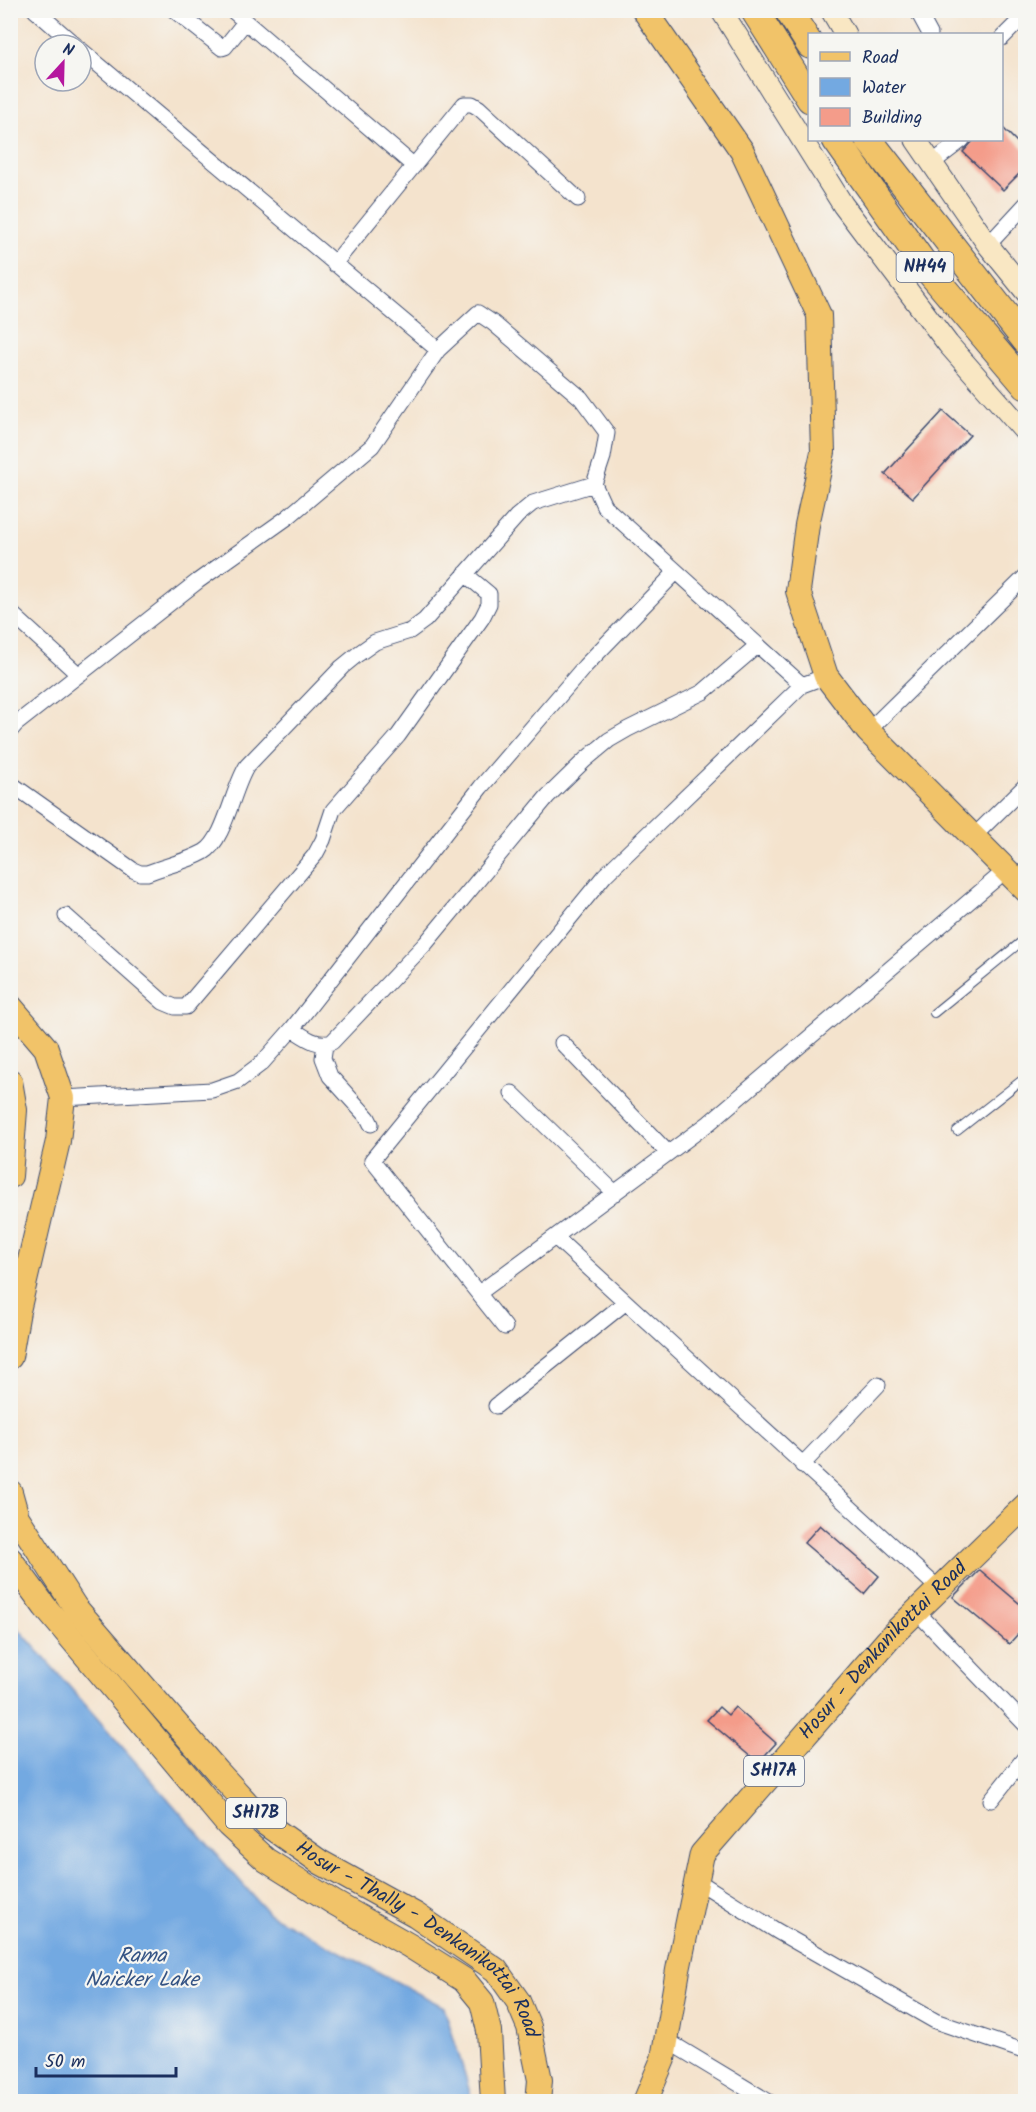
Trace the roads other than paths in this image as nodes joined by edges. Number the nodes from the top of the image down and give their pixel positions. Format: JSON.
{"nodes":[{"id":1,"x":35,"y":10,"type":"edge"},
{"id":2,"x":174,"y":10,"type":"edge"},
{"id":3,"x":232,"y":10,"type":"edge"},
{"id":4,"x":644,"y":10,"type":"edge"},
{"id":5,"x":721,"y":10,"type":"edge"},
{"id":6,"x":754,"y":10,"type":"edge"},
{"id":7,"x":788,"y":10,"type":"edge"},
{"id":8,"x":831,"y":10,"type":"edge"},
{"id":9,"x":917,"y":10,"type":"edge"},
{"id":10,"x":1026,"y":14,"type":"edge"},
{"id":11,"x":245,"y":22,"type":"junction"},
{"id":12,"x":61,"y":33,"type":"edge"},
{"id":13,"x":844,"y":33,"type":"edge"},
{"id":14,"x":929,"y":33,"type":"edge"},
{"id":15,"x":1003,"y":37,"type":"edge"},
{"id":16,"x":808,"y":42,"type":"edge"},
{"id":17,"x":93,"y":60,"type":"edge"},
{"id":18,"x":808,"y":96,"type":"edge"},
{"id":19,"x":837,"y":141,"type":"edge"},
{"id":20,"x":870,"y":141,"type":"edge"},
{"id":21,"x":917,"y":141,"type":"edge"},
{"id":22,"x":961,"y":141,"type":"edge"},
{"id":23,"x":932,"y":163,"type":"junction"},
{"id":24,"x":414,"y":166,"type":"junction"},
{"id":25,"x":578,"y":199,"type":"dead end"},
{"id":26,"x":1024,"y":208,"type":"edge"},
{"id":27,"x":987,"y":245,"type":"junction"},
{"id":28,"x":334,"y":264,"type":"junction"},
{"id":29,"x":1026,"y":292,"type":"edge"},
{"id":30,"x":1026,"y":340,"type":"edge"},
{"id":31,"x":438,"y":350,"type":"junction"},
{"id":32,"x":1026,"y":386,"type":"edge"},
{"id":33,"x":1026,"y":432,"type":"edge"},
{"id":34,"x":594,"y":484,"type":"junction"},
{"id":35,"x":675,"y":572,"type":"junction"},
{"id":36,"x":465,"y":574,"type":"junction"},
{"id":37,"x":1026,"y":576,"type":"edge"},
{"id":38,"x":10,"y":612,"type":"edge"},
{"id":39,"x":758,"y":645,"type":"junction"},
{"id":40,"x":79,"y":675,"type":"junction"},
{"id":41,"x":826,"y":676,"type":"junction"},
{"id":42,"x":802,"y":685,"type":"junction"},
{"id":43,"x":10,"y":731,"type":"edge"},
{"id":44,"x":868,"y":731,"type":"junction"},
{"id":45,"x":10,"y":783,"type":"edge"},
{"id":46,"x":1026,"y":785,"type":"edge"},
{"id":47,"x":973,"y":837,"type":"junction"},
{"id":48,"x":1016,"y":877,"type":"edge"},
{"id":49,"x":66,"y":916,"type":"dead end"},
{"id":50,"x":1026,"y":938,"type":"edge"},
{"id":51,"x":10,"y":1006,"type":"edge"},
{"id":52,"x":934,"y":1013,"type":"dead end"},
{"id":53,"x":291,"y":1029,"type":"junction"},
{"id":54,"x":562,"y":1043,"type":"dead end"},
{"id":55,"x":325,"y":1045,"type":"junction"},
{"id":56,"x":1026,"y":1077,"type":"edge"},
{"id":57,"x":10,"y":1081,"type":"edge"},
{"id":58,"x":512,"y":1093,"type":"dead end"},
{"id":59,"x":63,"y":1098,"type":"junction"},
{"id":60,"x":371,"y":1124,"type":"dead end"},
{"id":61,"x":957,"y":1131,"type":"dead end"},
{"id":62,"x":668,"y":1153,"type":"junction"},
{"id":63,"x":10,"y":1176,"type":"edge"},
{"id":64,"x":615,"y":1192,"type":"junction"},
{"id":65,"x":555,"y":1237,"type":"junction"},
{"id":66,"x":479,"y":1293,"type":"junction"},
{"id":67,"x":626,"y":1302,"type":"junction"},
{"id":68,"x":505,"y":1327,"type":"dead end"},
{"id":69,"x":10,"y":1357,"type":"edge"},
{"id":70,"x":878,"y":1385,"type":"dead end"},
{"id":71,"x":496,"y":1406,"type":"dead end"},
{"id":72,"x":802,"y":1465,"type":"junction"},
{"id":73,"x":10,"y":1492,"type":"edge"},
{"id":74,"x":1026,"y":1506,"type":"edge"},
{"id":75,"x":10,"y":1559,"type":"edge"},
{"id":76,"x":939,"y":1589,"type":"junction"},
{"id":77,"x":916,"y":1611,"type":"junction"},
{"id":78,"x":1026,"y":1725,"type":"edge"},
{"id":79,"x":1026,"y":1756,"type":"edge"},
{"id":80,"x":991,"y":1800,"type":"dead end"},
{"id":81,"x":696,"y":1880,"type":"junction"},
{"id":82,"x":666,"y":2040,"type":"junction"},
{"id":83,"x":1026,"y":2052,"type":"edge"},
{"id":84,"x":493,"y":2090,"type":"edge"},
{"id":85,"x":539,"y":2091,"type":"edge"},
{"id":86,"x":645,"y":2102,"type":"edge"},
{"id":87,"x":769,"y":2102,"type":"edge"}],
"edges":[{"from":1,"to":12,"type":"street"},
{"from":2,"to":11,"type":"street"},
{"from":3,"to":11,"type":"street"},
{"from":4,"to":41,"type":"main road"},
{"from":5,"to":33,"type":"street"},
{"from":6,"to":18,"type":"highway"},
{"from":7,"to":16,"type":"highway"},
{"from":8,"to":13,"type":"street"},
{"from":9,"to":14,"type":"street"},
{"from":10,"to":15,"type":"street"},
{"from":11,"to":24,"type":"street"},
{"from":17,"to":28,"type":"street"},
{"from":19,"to":32,"type":"highway","number":"NH44"},
{"from":20,"to":30,"type":"highway","number":"NH44"},
{"from":21,"to":23,"type":"street"},
{"from":22,"to":23,"type":"street"},
{"from":23,"to":27,"type":"street"},
{"from":24,"to":25,"type":"street"},
{"from":24,"to":28,"type":"street"},
{"from":26,"to":27,"type":"street"},
{"from":27,"to":29,"type":"street"},
{"from":28,"to":31,"type":"street"},
{"from":31,"to":34,"type":"street"},
{"from":31,"to":40,"type":"street"},
{"from":34,"to":35,"type":"street"},
{"from":34,"to":36,"type":"street"},
{"from":35,"to":39,"type":"street"},
{"from":35,"to":53,"type":"street"},
{"from":36,"to":45,"type":"street"},
{"from":36,"to":49,"type":"street"},
{"from":37,"to":44,"type":"street"},
{"from":38,"to":40,"type":"street"},
{"from":39,"to":42,"type":"street"},
{"from":39,"to":55,"type":"street"},
{"from":40,"to":43,"type":"street"},
{"from":41,"to":42,"type":"street"},
{"from":41,"to":44,"type":"main road"},
{"from":42,"to":66,"type":"street"},
{"from":44,"to":47,"type":"main road"},
{"from":46,"to":47,"type":"street"},
{"from":47,"to":48,"type":"main road"},
{"from":48,"to":62,"type":"street"},
{"from":50,"to":52,"type":"lane"},
{"from":51,"to":59,"type":"main road"},
{"from":53,"to":55,"type":"street"},
{"from":53,"to":59,"type":"street"},
{"from":54,"to":62,"type":"street"},
{"from":55,"to":60,"type":"street"},
{"from":56,"to":61,"type":"lane"},
{"from":57,"to":63,"type":"main road"},
{"from":58,"to":64,"type":"street"},
{"from":59,"to":69,"type":"main road"},
{"from":62,"to":64,"type":"street"},
{"from":64,"to":65,"type":"street"},
{"from":65,"to":66,"type":"street"},
{"from":65,"to":67,"type":"street"},
{"from":66,"to":68,"type":"street"},
{"from":67,"to":71,"type":"street"},
{"from":67,"to":72,"type":"street"},
{"from":70,"to":72,"type":"street"},
{"from":72,"to":76,"type":"street"},
{"from":73,"to":85,"type":"main road","name":"Hosur - Thally - Denkanikottai Road","number":"SH17B"},
{"from":74,"to":76,"type":"main road","name":"Hosur - Denkanikottai Road","number":"SH17A"},
{"from":75,"to":84,"type":"main road","name":"Hosur - Thally - Denkanikottai Road","number":"SH17B"},
{"from":76,"to":77,"type":"main road","name":"Hosur - Denkanikottai Road","number":"SH17A"},
{"from":77,"to":78,"type":"street"},
{"from":77,"to":81,"type":"main road","name":"Hosur - Denkanikottai Road","number":"SH17A"},
{"from":79,"to":80,"type":"street"},
{"from":81,"to":82,"type":"main road","name":"Hosur - Denkanikottai Road","number":"SH17A"},
{"from":81,"to":83,"type":"street"},
{"from":82,"to":86,"type":"main road","name":"Hosur - Denkanikottai Road","number":"SH17A"},
{"from":82,"to":87,"type":"street"}]}
